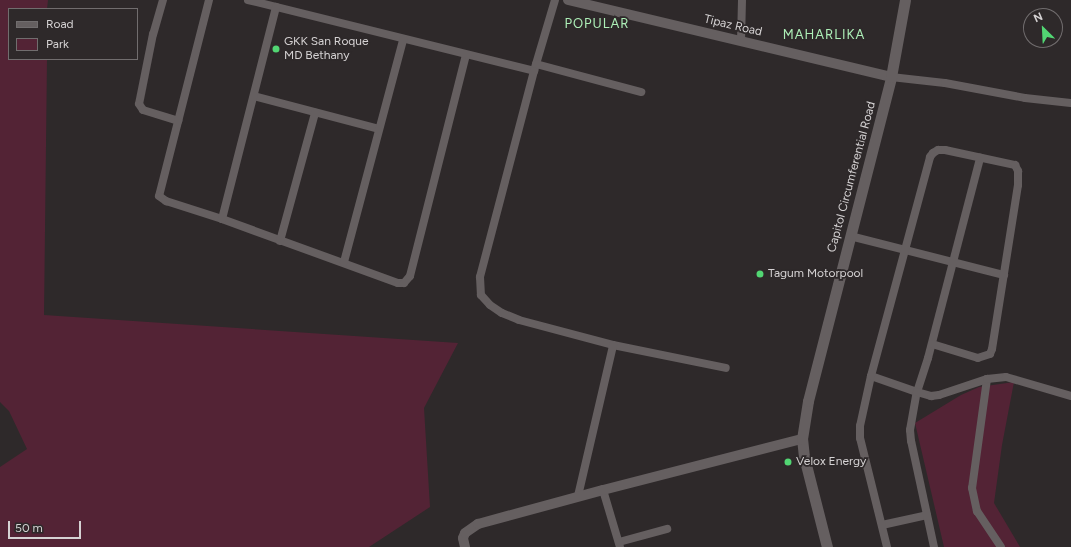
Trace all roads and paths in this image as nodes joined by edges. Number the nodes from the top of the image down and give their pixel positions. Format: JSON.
{"nodes":[{"id":1,"x":163,"y":0,"type":"edge"},
{"id":2,"x":209,"y":0,"type":"edge"},
{"id":3,"x":248,"y":0,"type":"edge"},
{"id":4,"x":555,"y":0,"type":"edge"},
{"id":5,"x":568,"y":0,"type":"edge"},
{"id":6,"x":742,"y":0,"type":"edge"},
{"id":7,"x":905,"y":0,"type":"edge"},
{"id":8,"x":276,"y":7,"type":"junction"},
{"id":9,"x":403,"y":40,"type":"junction"},
{"id":10,"x":741,"y":42,"type":"junction"},
{"id":11,"x":466,"y":56,"type":"junction"},
{"id":12,"x":535,"y":67,"type":"junction"},
{"id":13,"x":891,"y":77,"type":"junction"},
{"id":14,"x":641,"y":92,"type":"dead end"},
{"id":15,"x":254,"y":96,"type":"junction"},
{"id":16,"x":1071,"y":103,"type":"edge"},
{"id":17,"x":315,"y":113,"type":"junction"},
{"id":18,"x":178,"y":121,"type":"junction"},
{"id":19,"x":379,"y":129,"type":"junction"},
{"id":20,"x":980,"y":158,"type":"junction"},
{"id":21,"x":222,"y":219,"type":"junction"},
{"id":22,"x":850,"y":236,"type":"junction"},
{"id":23,"x":280,"y":241,"type":"junction"},
{"id":24,"x":906,"y":250,"type":"junction"},
{"id":25,"x":344,"y":262,"type":"junction"},
{"id":26,"x":953,"y":263,"type":"junction"},
{"id":27,"x":1004,"y":275,"type":"junction"},
{"id":28,"x":932,"y":344,"type":"junction"},
{"id":29,"x":613,"y":345,"type":"junction"},
{"id":30,"x":726,"y":368,"type":"dead end"},
{"id":31,"x":871,"y":376,"type":"junction"},
{"id":32,"x":987,"y":379,"type":"junction"},
{"id":33,"x":917,"y":392,"type":"junction"},
{"id":34,"x":1071,"y":396,"type":"edge"},
{"id":35,"x":802,"y":439,"type":"junction"},
{"id":36,"x":603,"y":490,"type":"junction"},
{"id":37,"x":578,"y":496,"type":"junction"},
{"id":38,"x":928,"y":515,"type":"junction"},
{"id":39,"x":882,"y":525,"type":"junction"},
{"id":40,"x":667,"y":529,"type":"dead end"},
{"id":41,"x":620,"y":545,"type":"edge"},
{"id":42,"x":465,"y":547,"type":"edge"},
{"id":43,"x":827,"y":547,"type":"edge"},
{"id":44,"x":887,"y":547,"type":"edge"},
{"id":45,"x":934,"y":547,"type":"edge"},
{"id":46,"x":1001,"y":547,"type":"edge"}],
"edges":[{"from":1,"to":18,"type":"street"},
{"from":2,"to":18,"type":"street"},
{"from":3,"to":8,"type":"street"},
{"from":4,"to":12,"type":"street"},
{"from":5,"to":10,"type":"street","name":"Tipaz Road"},
{"from":6,"to":10,"type":"street"},
{"from":7,"to":13,"type":"main road","name":"Capitol Circumferential Road"},
{"from":8,"to":9,"type":"street"},
{"from":8,"to":15,"type":"street"},
{"from":9,"to":11,"type":"street"},
{"from":9,"to":19,"type":"street"},
{"from":10,"to":13,"type":"street","name":"Tipaz Road"},
{"from":11,"to":12,"type":"street"},
{"from":11,"to":25,"type":"street"},
{"from":12,"to":14,"type":"street"},
{"from":12,"to":29,"type":"street"},
{"from":13,"to":16,"type":"street"},
{"from":13,"to":22,"type":"main road","name":"Capitol Circumferential Road"},
{"from":15,"to":17,"type":"street"},
{"from":15,"to":21,"type":"street"},
{"from":17,"to":19,"type":"street"},
{"from":17,"to":23,"type":"street"},
{"from":18,"to":21,"type":"street"},
{"from":19,"to":25,"type":"street"},
{"from":20,"to":24,"type":"street"},
{"from":20,"to":26,"type":"street"},
{"from":20,"to":27,"type":"street"},
{"from":21,"to":23,"type":"street"},
{"from":22,"to":24,"type":"street"},
{"from":22,"to":35,"type":"main road","name":"Capitol Circumferential Road"},
{"from":23,"to":25,"type":"street"},
{"from":24,"to":26,"type":"street"},
{"from":24,"to":31,"type":"street"},
{"from":26,"to":27,"type":"street"},
{"from":26,"to":28,"type":"street"},
{"from":27,"to":28,"type":"street"},
{"from":28,"to":33,"type":"street"},
{"from":29,"to":30,"type":"street"},
{"from":29,"to":37,"type":"street"},
{"from":31,"to":33,"type":"street"},
{"from":31,"to":39,"type":"street"},
{"from":32,"to":33,"type":"street"},
{"from":32,"to":34,"type":"street"},
{"from":32,"to":46,"type":"street"},
{"from":33,"to":38,"type":"street"},
{"from":35,"to":36,"type":"street"},
{"from":35,"to":43,"type":"main road","name":"Capitol Circumferential Road"},
{"from":36,"to":37,"type":"street"},
{"from":36,"to":41,"type":"street"},
{"from":37,"to":42,"type":"street"},
{"from":38,"to":39,"type":"street"},
{"from":38,"to":45,"type":"street"},
{"from":39,"to":44,"type":"street"},
{"from":40,"to":41,"type":"street"}]}
